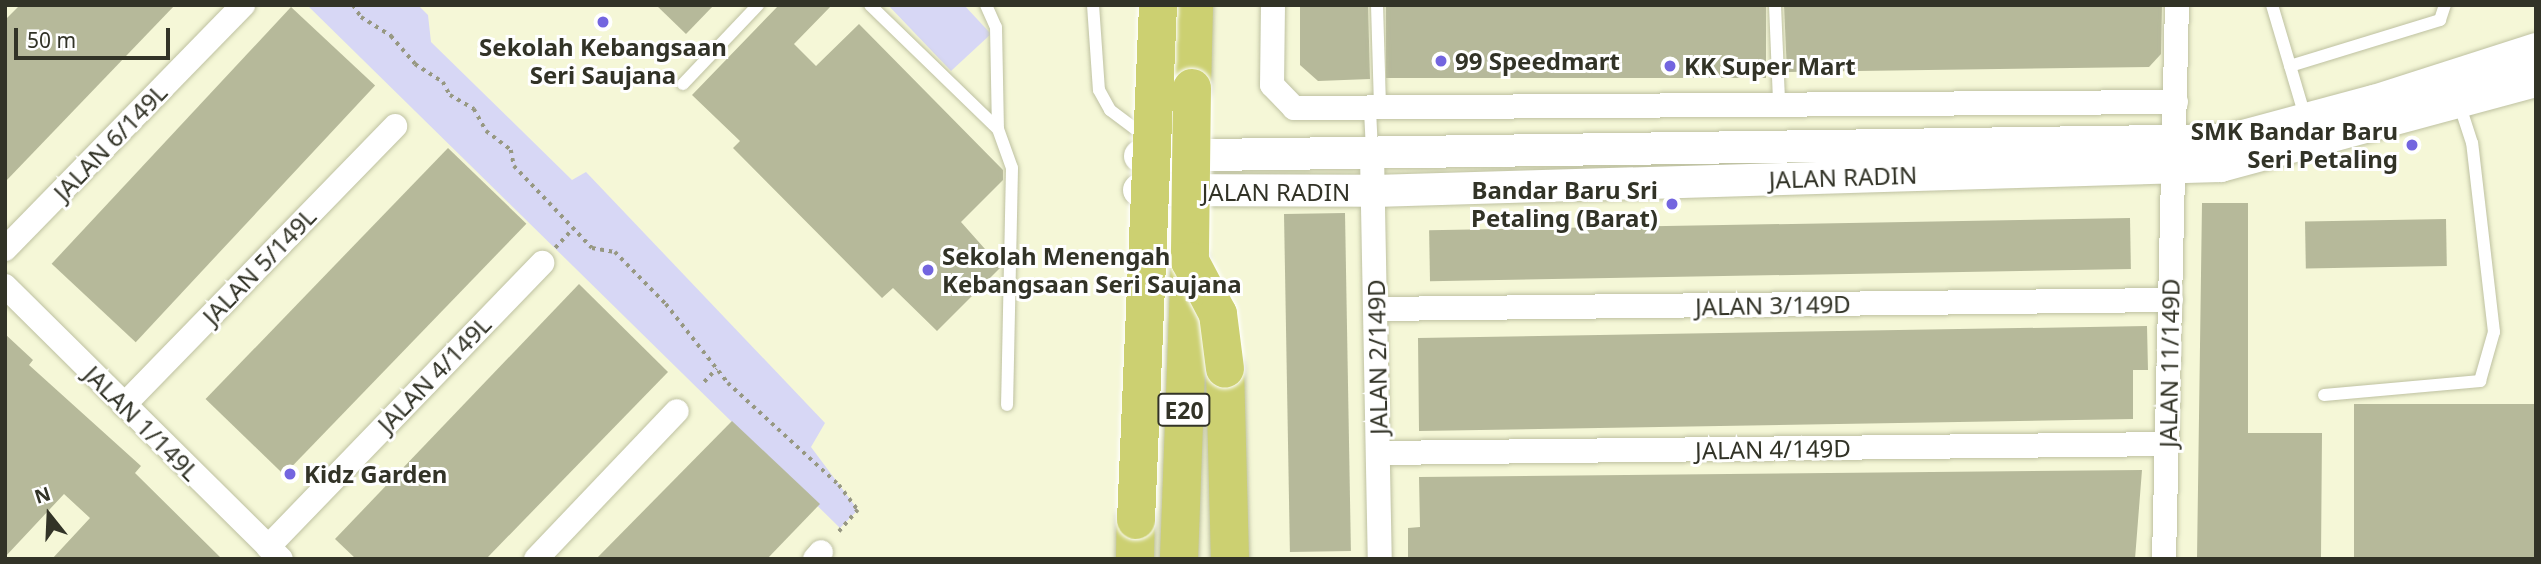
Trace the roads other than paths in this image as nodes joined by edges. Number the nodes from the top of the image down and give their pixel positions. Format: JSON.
{"nodes":[{"id":1,"x":243,"y":5,"type":"edge"},
{"id":2,"x":758,"y":5,"type":"edge"},
{"id":3,"x":870,"y":5,"type":"edge"},
{"id":4,"x":1093,"y":5,"type":"edge"},
{"id":5,"x":1158,"y":5,"type":"edge"},
{"id":6,"x":1194,"y":5,"type":"edge"},
{"id":7,"x":1273,"y":5,"type":"edge"},
{"id":8,"x":1377,"y":5,"type":"edge"},
{"id":9,"x":1775,"y":5,"type":"edge"},
{"id":10,"x":2177,"y":5,"type":"edge"},
{"id":11,"x":2272,"y":5,"type":"edge"},
{"id":12,"x":2445,"y":5,"type":"edge"},
{"id":13,"x":991,"y":8,"type":"edge"},
{"id":14,"x":2536,"y":49,"type":"edge"},
{"id":15,"x":2290,"y":66,"type":"junction"},
{"id":16,"x":2536,"y":80,"type":"edge"},
{"id":17,"x":683,"y":84,"type":"dead end"},
{"id":18,"x":2455,"y":91,"type":"junction"},
{"id":19,"x":1779,"y":102,"type":"junction"},
{"id":20,"x":2176,"y":102,"type":"junction"},
{"id":21,"x":1375,"y":110,"type":"junction"},
{"id":22,"x":2306,"y":120,"type":"junction"},
{"id":23,"x":395,"y":126,"type":"dead end"},
{"id":24,"x":998,"y":129,"type":"junction"},
{"id":25,"x":1141,"y":145,"type":"joint"},
{"id":26,"x":2174,"y":154,"type":"junction"},
{"id":27,"x":1372,"y":155,"type":"junction"},
{"id":28,"x":1139,"y":190,"type":"dead end"},
{"id":29,"x":1374,"y":191,"type":"junction"},
{"id":30,"x":5,"y":249,"type":"edge"},
{"id":31,"x":1190,"y":261,"type":"junction"},
{"id":32,"x":542,"y":263,"type":"dead end"},
{"id":33,"x":5,"y":286,"type":"edge"},
{"id":34,"x":2171,"y":300,"type":"junction"},
{"id":35,"x":1376,"y":309,"type":"junction"},
{"id":36,"x":2324,"y":395,"type":"dead end"},
{"id":37,"x":124,"y":405,"type":"junction"},
{"id":38,"x":1007,"y":405,"type":"dead end"},
{"id":39,"x":677,"y":411,"type":"dead end"},
{"id":40,"x":2167,"y":444,"type":"junction"},
{"id":41,"x":1378,"y":453,"type":"junction"},
{"id":42,"x":275,"y":553,"type":"edge"},
{"id":43,"x":536,"y":559,"type":"edge"},
{"id":44,"x":1135,"y":559,"type":"edge"},
{"id":45,"x":1179,"y":559,"type":"edge"},
{"id":46,"x":1230,"y":559,"type":"edge"},
{"id":47,"x":1380,"y":559,"type":"edge"},
{"id":48,"x":2164,"y":559,"type":"edge"}],
"edges":[{"from":1,"to":30,"type":"street","name":"JALAN 6/149L"},
{"from":2,"to":17,"type":"lane"},
{"from":3,"to":24,"type":"lane"},
{"from":4,"to":25,"type":"lane"},
{"from":5,"to":44,"type":"highway","number":"E20","bridge":true},
{"from":6,"to":31,"type":"highway","number":"E20","bridge":true},
{"from":7,"to":21,"type":"street"},
{"from":8,"to":21,"type":"lane"},
{"from":9,"to":19,"type":"lane"},
{"from":10,"to":20,"type":"street","name":"JALAN 11/149D"},
{"from":11,"to":15,"type":"lane"},
{"from":12,"to":15,"type":"lane"},
{"from":13,"to":24,"type":"lane"},
{"from":14,"to":18,"type":"street","name":"JALAN RADIN"},
{"from":15,"to":22,"type":"lane"},
{"from":16,"to":18,"type":"street","name":"JALAN RADIN"},
{"from":18,"to":22,"type":"street","name":"JALAN RADIN"},
{"from":18,"to":26,"type":"street","name":"JALAN RADIN"},
{"from":18,"to":36,"type":"lane"},
{"from":19,"to":20,"type":"street"},
{"from":19,"to":21,"type":"street"},
{"from":20,"to":26,"type":"street","name":"JALAN 11/149D"},
{"from":21,"to":27,"type":"lane"},
{"from":22,"to":26,"type":"street","name":"JALAN RADIN"},
{"from":23,"to":37,"type":"street","name":"JALAN 5/149L"},
{"from":24,"to":38,"type":"lane"},
{"from":25,"to":27,"type":"street","name":"JALAN RADIN"},
{"from":26,"to":27,"type":"street","name":"JALAN RADIN"},
{"from":26,"to":29,"type":"street","name":"JALAN RADIN"},
{"from":26,"to":34,"type":"street","name":"JALAN 11/149D"},
{"from":27,"to":29,"type":"street","name":"JALAN 2/149D"},
{"from":28,"to":29,"type":"street","name":"JALAN RADIN"},
{"from":29,"to":35,"type":"street","name":"JALAN 2/149D"},
{"from":31,"to":45,"type":"highway","number":"E20"},
{"from":31,"to":46,"type":"highway","bridge":true},
{"from":32,"to":42,"type":"street","name":"JALAN 4/149L"},
{"from":33,"to":37,"type":"street","name":"JALAN 1/149L"},
{"from":34,"to":35,"type":"street","name":"JALAN 3/149D"},
{"from":34,"to":40,"type":"street","name":"JALAN 11/149D"},
{"from":35,"to":41,"type":"street","name":"JALAN 2/149D"},
{"from":37,"to":42,"type":"street","name":"JALAN 1/149L"},
{"from":39,"to":43,"type":"street"},
{"from":40,"to":41,"type":"street","name":"JALAN 4/149D"},
{"from":40,"to":48,"type":"street","name":"JALAN 11/149D"},
{"from":41,"to":47,"type":"street","name":"JALAN 2/149D"}]}
